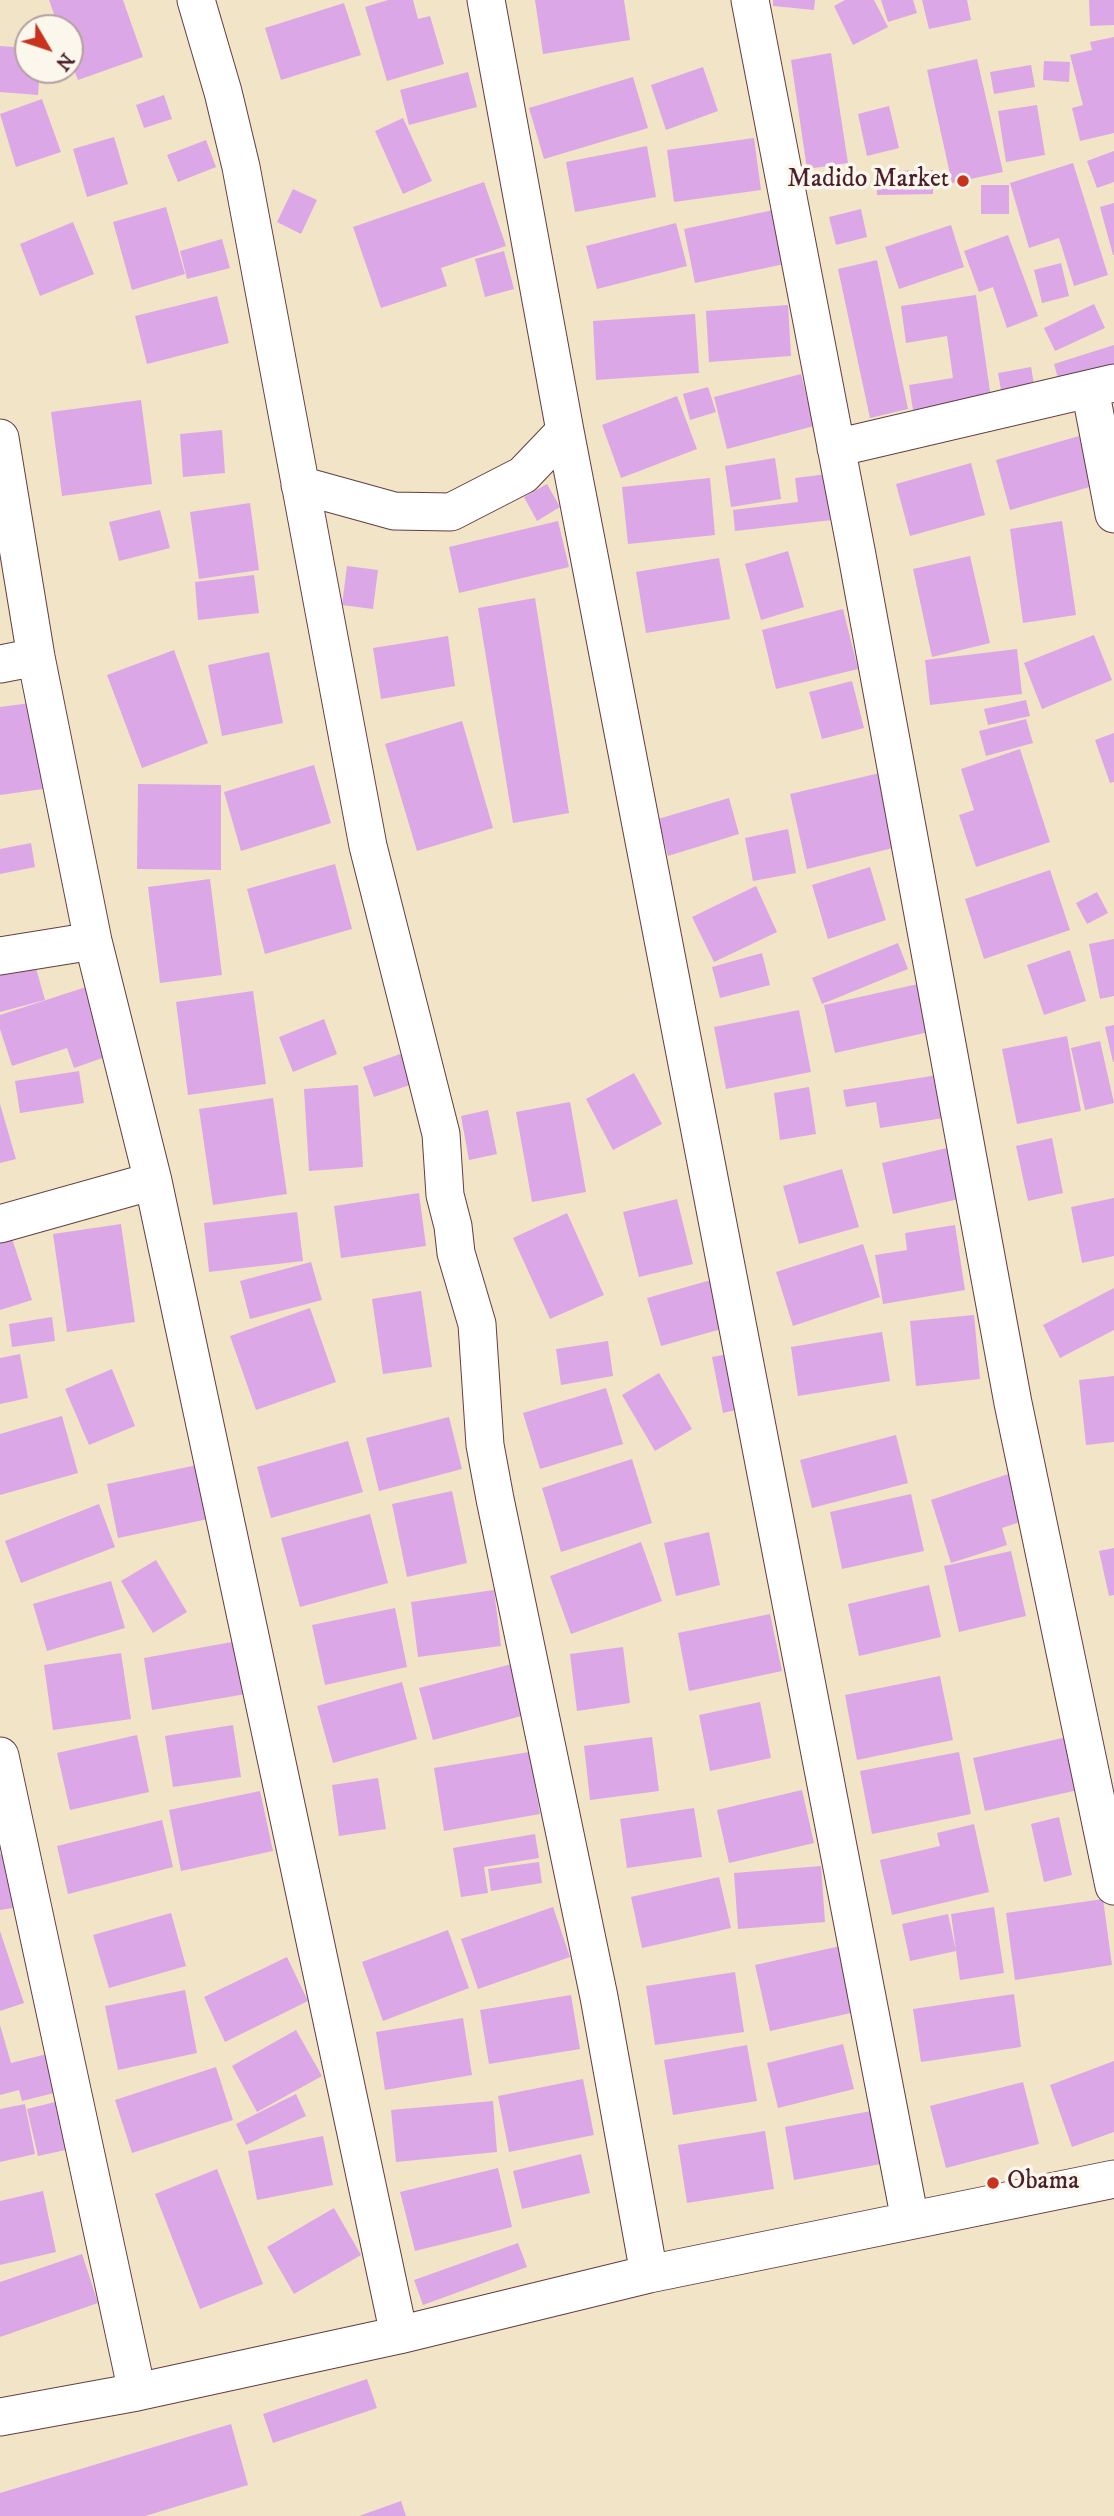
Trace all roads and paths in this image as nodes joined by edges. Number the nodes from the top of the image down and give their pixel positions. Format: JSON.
{"nodes":[{"id":1,"x":196,"y":0,"type":"edge"},
{"id":2,"x":486,"y":0,"type":"edge"},
{"id":3,"x":750,"y":0,"type":"edge"},
{"id":4,"x":1102,"y":386,"type":"edge"},
{"id":5,"x":565,"y":431,"type":"junction"},
{"id":6,"x":0,"y":438,"type":"edge"},
{"id":7,"x":836,"y":447,"type":"junction"},
{"id":8,"x":300,"y":485,"type":"junction"},
{"id":9,"x":1114,"y":514,"type":"edge"},
{"id":10,"x":36,"y":657,"type":"junction"},
{"id":11,"x":0,"y":664,"type":"edge"},
{"id":12,"x":93,"y":940,"type":"junction"},
{"id":13,"x":0,"y":956,"type":"edge"},
{"id":14,"x":153,"y":1181,"type":"junction"},
{"id":15,"x":0,"y":1224,"type":"edge"},
{"id":16,"x":0,"y":1756,"type":"edge"},
{"id":17,"x":1114,"y":1886,"type":"edge"},
{"id":18,"x":1114,"y":2179,"type":"edge"},
{"id":19,"x":911,"y":2220,"type":"junction"},
{"id":20,"x":649,"y":2274,"type":"junction"},
{"id":21,"x":399,"y":2335,"type":"junction"},
{"id":22,"x":137,"y":2392,"type":"junction"},
{"id":23,"x":0,"y":2417,"type":"edge"}],
"edges":[{"from":1,"to":8,"type":"street"},
{"from":2,"to":5,"type":"street"},
{"from":3,"to":7,"type":"street"},
{"from":4,"to":7,"type":"street"},
{"from":4,"to":9,"type":"street"},
{"from":5,"to":8,"type":"street"},
{"from":5,"to":19,"type":"street"},
{"from":6,"to":10,"type":"street"},
{"from":7,"to":17,"type":"street"},
{"from":8,"to":20,"type":"street"},
{"from":10,"to":11,"type":"street"},
{"from":10,"to":12,"type":"street"},
{"from":12,"to":13,"type":"street"},
{"from":12,"to":14,"type":"street"},
{"from":14,"to":15,"type":"street"},
{"from":14,"to":21,"type":"street"},
{"from":16,"to":22,"type":"street"},
{"from":18,"to":19,"type":"street"},
{"from":19,"to":20,"type":"street"},
{"from":20,"to":21,"type":"street"},
{"from":21,"to":22,"type":"street"},
{"from":22,"to":23,"type":"street"}]}
